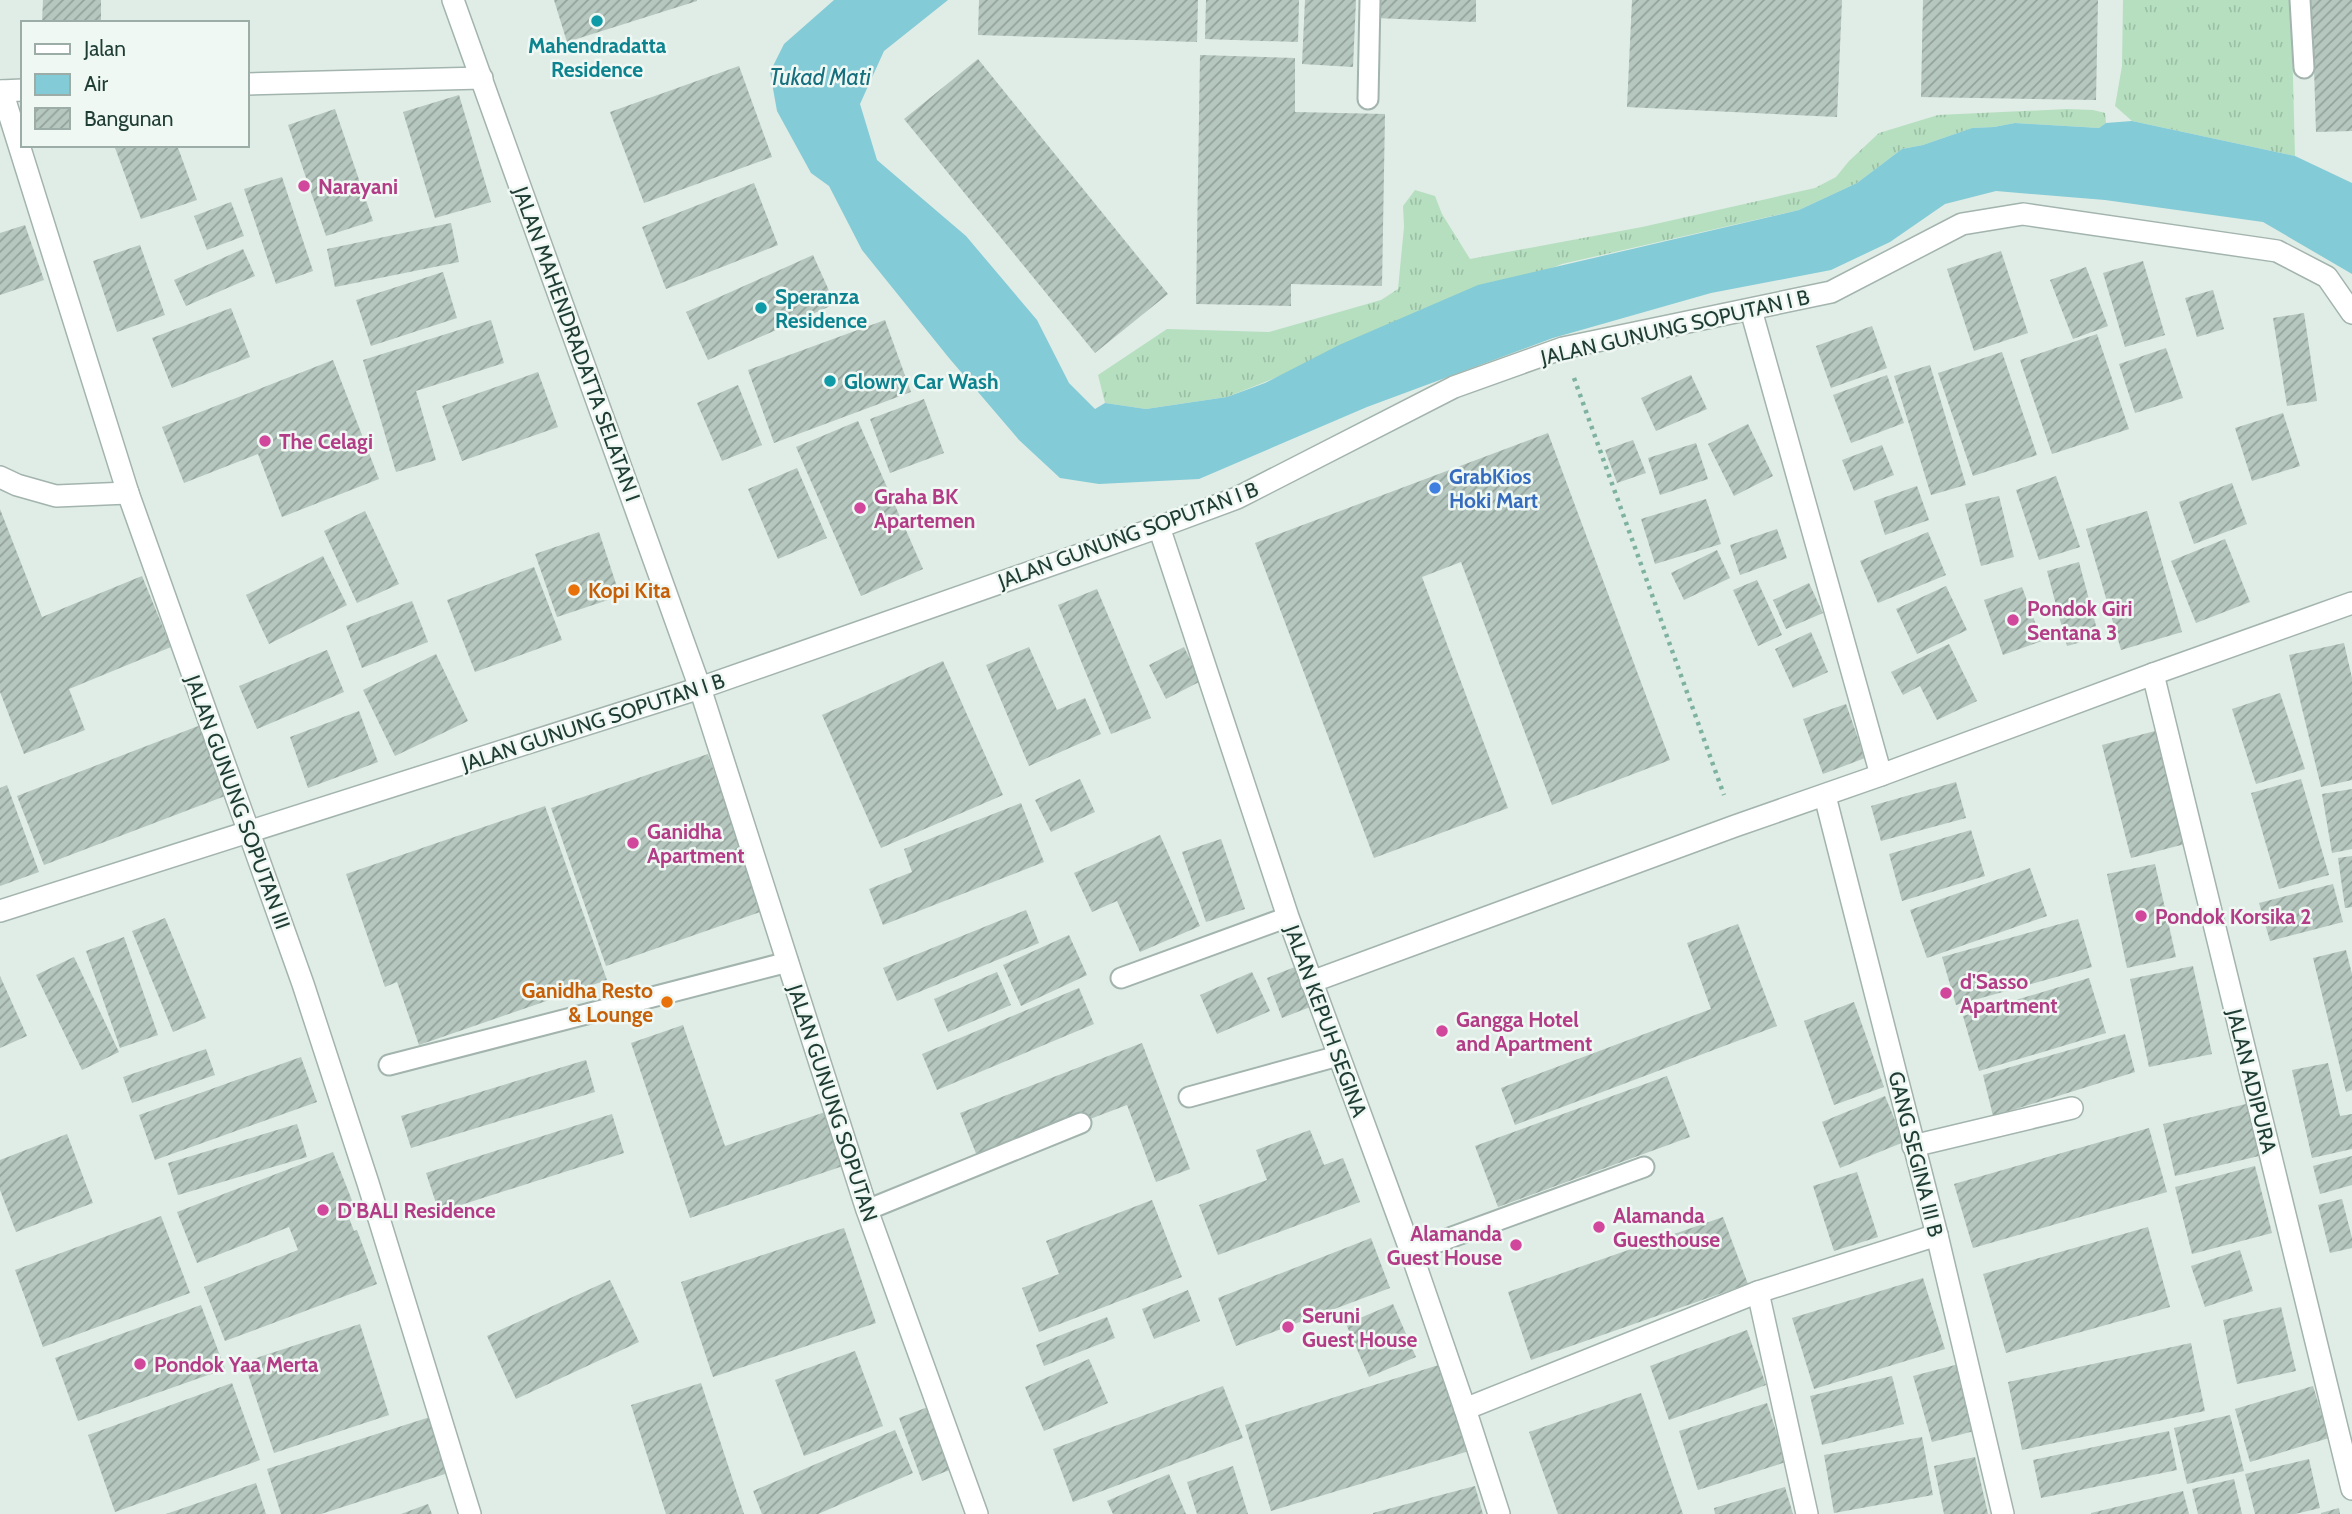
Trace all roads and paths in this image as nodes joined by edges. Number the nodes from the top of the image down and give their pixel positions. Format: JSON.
{"nodes":[{"id":1,"x":453,"y":0,"type":"edge"},
{"id":2,"x":1370,"y":0,"type":"edge"},
{"id":3,"x":2300,"y":0,"type":"edge"},
{"id":4,"x":2304,"y":68,"type":"dead end"},
{"id":5,"x":482,"y":78,"type":"junction"},
{"id":6,"x":248,"y":84,"type":"edge"},
{"id":7,"x":8,"y":90,"type":"edge"},
{"id":8,"x":1368,"y":99,"type":"dead end"},
{"id":9,"x":21,"y":134,"type":"edge"},
{"id":10,"x":25,"y":147,"type":"edge"},
{"id":11,"x":1751,"y":310,"type":"junction"},
{"id":12,"x":2352,"y":313,"type":"edge"},
{"id":13,"x":1563,"y":348,"type":"junction"},
{"id":14,"x":0,"y":477,"type":"edge"},
{"id":15,"x":128,"y":493,"type":"junction"},
{"id":16,"x":1159,"y":527,"type":"junction"},
{"id":17,"x":2352,"y":603,"type":"edge"},
{"id":18,"x":2153,"y":674,"type":"junction"},
{"id":19,"x":700,"y":688,"type":"junction"},
{"id":20,"x":1881,"y":775,"type":"junction"},
{"id":21,"x":1825,"y":796,"type":"junction"},
{"id":22,"x":1735,"y":826,"type":"junction"},
{"id":23,"x":249,"y":831,"type":"junction"},
{"id":24,"x":0,"y":911,"type":"edge"},
{"id":25,"x":1288,"y":917,"type":"junction"},
{"id":26,"x":788,"y":961,"type":"junction"},
{"id":27,"x":1121,"y":978,"type":"dead end"},
{"id":28,"x":1311,"y":982,"type":"junction"},
{"id":29,"x":1338,"y":1055,"type":"junction"},
{"id":30,"x":389,"y":1065,"type":"dead end"},
{"id":31,"x":1189,"y":1097,"type":"dead end"},
{"id":32,"x":2072,"y":1108,"type":"dead end"},
{"id":33,"x":1082,"y":1123,"type":"dead end"},
{"id":34,"x":1913,"y":1146,"type":"junction"},
{"id":35,"x":1644,"y":1167,"type":"dead end"},
{"id":36,"x":867,"y":1210,"type":"junction"},
{"id":37,"x":1937,"y":1235,"type":"junction"},
{"id":38,"x":1411,"y":1252,"type":"junction"},
{"id":39,"x":1758,"y":1292,"type":"junction"},
{"id":40,"x":1465,"y":1409,"type":"junction"},
{"id":41,"x":2352,"y":1489,"type":"edge"},
{"id":42,"x":470,"y":1514,"type":"edge"},
{"id":43,"x":977,"y":1514,"type":"edge"},
{"id":44,"x":1499,"y":1514,"type":"edge"},
{"id":45,"x":1807,"y":1514,"type":"edge"},
{"id":46,"x":2003,"y":1514,"type":"edge"}],
"edges":[{"from":1,"to":5,"type":"street","name":"JALAN MAHENDRADATTA SELATAN I"},
{"from":2,"to":8,"type":"lane"},
{"from":3,"to":4,"type":"lane"},
{"from":5,"to":6,"type":"street"},
{"from":5,"to":19,"type":"street","name":"JALAN MAHENDRADATTA SELATAN I"},
{"from":7,"to":9,"type":"street","name":"JALAN GUNUNG SOPUTAN III"},
{"from":10,"to":15,"type":"street","name":"JALAN GUNUNG SOPUTAN III"},
{"from":11,"to":12,"type":"street","name":"JALAN GUNUNG SOPUTAN I B"},
{"from":11,"to":13,"type":"street","name":"JALAN GUNUNG SOPUTAN I B"},
{"from":11,"to":20,"type":"street"},
{"from":13,"to":16,"type":"street","name":"JALAN GUNUNG SOPUTAN I B"},
{"from":13,"to":22,"type":"path"},
{"from":14,"to":15,"type":"street"},
{"from":15,"to":23,"type":"street","name":"JALAN GUNUNG SOPUTAN III"},
{"from":16,"to":19,"type":"street","name":"JALAN GUNUNG SOPUTAN I B"},
{"from":16,"to":25,"type":"street","name":"JALAN KEPUH SEGINA"},
{"from":17,"to":18,"type":"street"},
{"from":18,"to":20,"type":"street"},
{"from":18,"to":41,"type":"street","name":"JALAN ADIPURA"},
{"from":19,"to":23,"type":"street","name":"JALAN GUNUNG SOPUTAN I B"},
{"from":19,"to":26,"type":"street","name":"JALAN GUNUNG SOPUTAN"},
{"from":20,"to":21,"type":"street"},
{"from":21,"to":22,"type":"street"},
{"from":21,"to":34,"type":"street","name":"GANG SEGINA III B"},
{"from":22,"to":28,"type":"street"},
{"from":23,"to":24,"type":"street","name":"JALAN GUNUNG SOPUTAN I B"},
{"from":23,"to":42,"type":"street","name":"JALAN GUNUNG SOPUTAN III"},
{"from":25,"to":27,"type":"lane"},
{"from":25,"to":28,"type":"street","name":"JALAN KEPUH SEGINA"},
{"from":26,"to":30,"type":"lane"},
{"from":26,"to":36,"type":"street","name":"JALAN GUNUNG SOPUTAN"},
{"from":28,"to":29,"type":"street","name":"JALAN KEPUH SEGINA"},
{"from":29,"to":31,"type":"lane"},
{"from":29,"to":38,"type":"street","name":"JALAN KEPUH SEGINA"},
{"from":32,"to":34,"type":"street"},
{"from":33,"to":36,"type":"lane"},
{"from":34,"to":37,"type":"street","name":"GANG SEGINA III B"},
{"from":35,"to":38,"type":"lane"},
{"from":36,"to":43,"type":"street","name":"JALAN GUNUNG SOPUTAN"},
{"from":37,"to":39,"type":"street"},
{"from":37,"to":46,"type":"street","name":"GANG SEGINA III B"},
{"from":38,"to":40,"type":"street","name":"JALAN KEPUH SEGINA"},
{"from":39,"to":40,"type":"street"},
{"from":39,"to":45,"type":"street"},
{"from":40,"to":44,"type":"street","name":"JALAN KEPUH SEGINA"}]}
